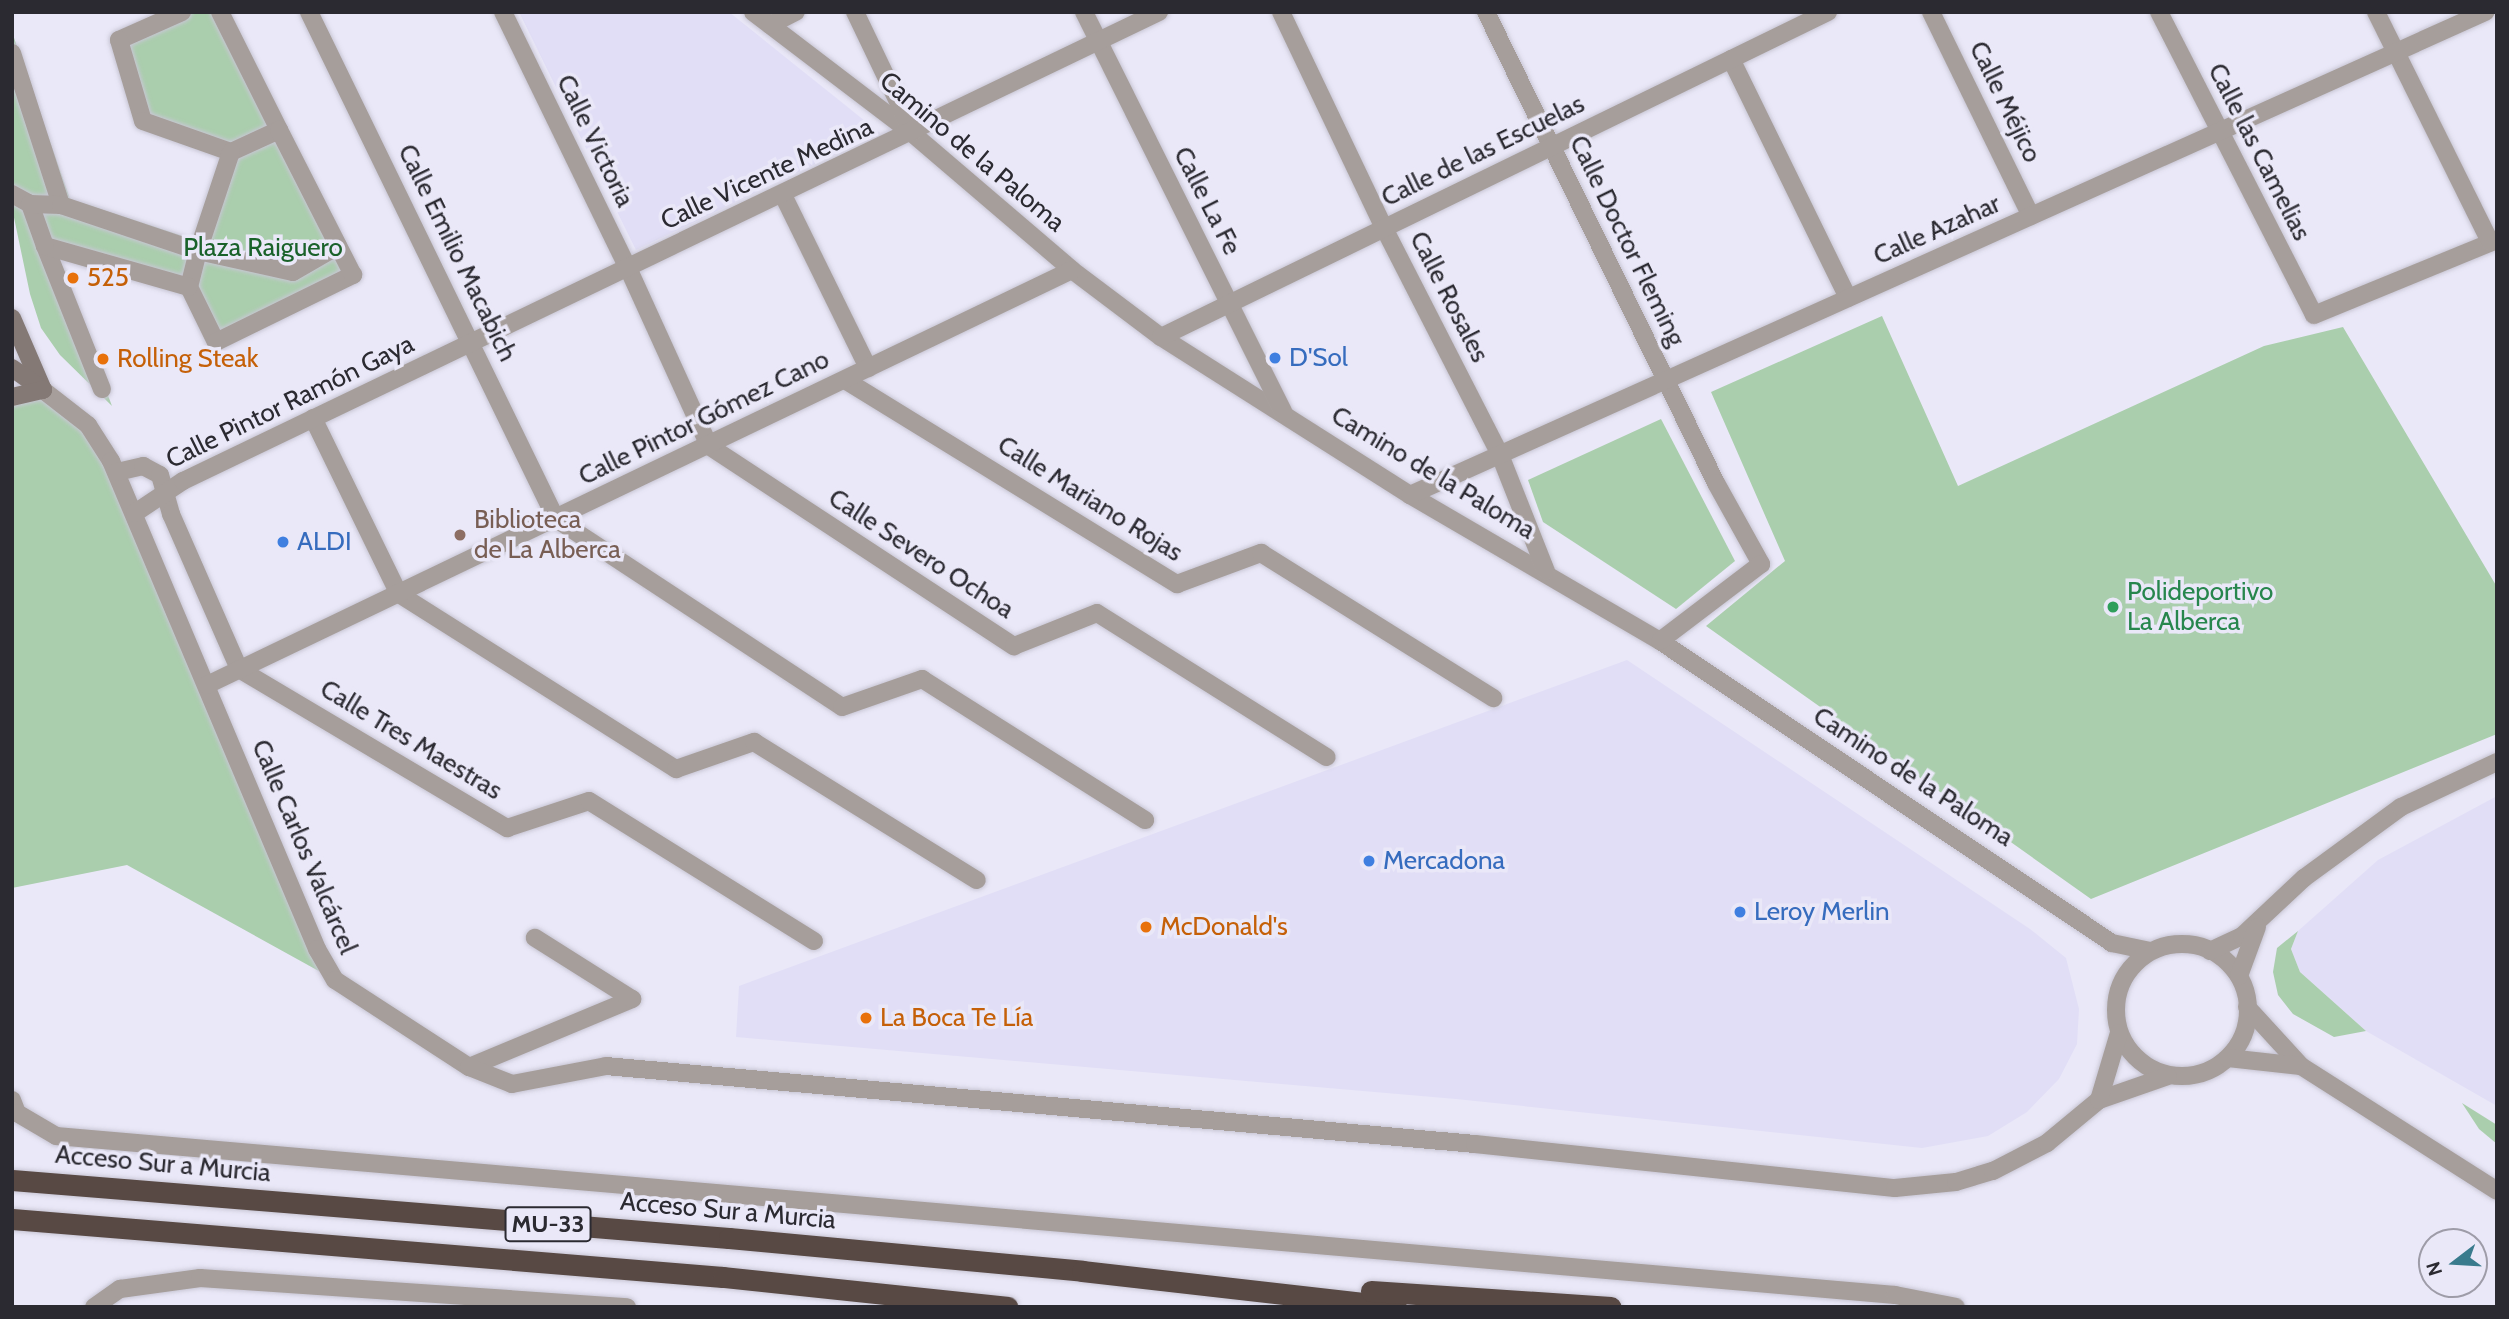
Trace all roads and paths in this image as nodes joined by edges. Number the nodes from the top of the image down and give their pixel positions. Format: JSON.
{"nodes":[{"id":1,"x":182,"y":12,"type":"edge"},
{"id":2,"x":220,"y":12,"type":"edge"},
{"id":3,"x":309,"y":12,"type":"edge"},
{"id":4,"x":503,"y":12,"type":"edge"},
{"id":5,"x":753,"y":12,"type":"edge"},
{"id":6,"x":796,"y":12,"type":"edge"},
{"id":7,"x":855,"y":12,"type":"edge"},
{"id":8,"x":1084,"y":12,"type":"edge"},
{"id":9,"x":1159,"y":12,"type":"edge"},
{"id":10,"x":1281,"y":12,"type":"edge"},
{"id":11,"x":1486,"y":12,"type":"edge"},
{"id":12,"x":1828,"y":12,"type":"edge"},
{"id":13,"x":1931,"y":12,"type":"edge"},
{"id":14,"x":2159,"y":12,"type":"edge"},
{"id":15,"x":2376,"y":12,"type":"edge"},
{"id":16,"x":2485,"y":12,"type":"edge"},
{"id":17,"x":770,"y":25,"type":"junction"},
{"id":18,"x":1099,"y":42,"type":"junction"},
{"id":19,"x":2396,"y":52,"type":"junction"},
{"id":20,"x":12,"y":53,"type":"edge"},
{"id":21,"x":1731,"y":59,"type":"junction"},
{"id":22,"x":279,"y":130,"type":"junction"},
{"id":23,"x":2217,"y":132,"type":"junction"},
{"id":24,"x":913,"y":134,"type":"junction"},
{"id":25,"x":1552,"y":146,"type":"junction"},
{"id":26,"x":231,"y":152,"type":"junction"},
{"id":27,"x":12,"y":194,"type":"edge"},
{"id":28,"x":783,"y":195,"type":"junction"},
{"id":29,"x":30,"y":204,"type":"junction"},
{"id":30,"x":61,"y":205,"type":"junction"},
{"id":31,"x":2031,"y":216,"type":"junction"},
{"id":32,"x":1384,"y":228,"type":"junction"},
{"id":33,"x":45,"y":246,"type":"junction"},
{"id":34,"x":338,"y":246,"type":"junction"},
{"id":35,"x":2495,"y":246,"type":"edge"},
{"id":36,"x":198,"y":251,"type":"junction"},
{"id":37,"x":628,"y":268,"type":"junction"},
{"id":38,"x":1072,"y":270,"type":"junction"},
{"id":39,"x":189,"y":286,"type":"junction"},
{"id":40,"x":1848,"y":298,"type":"junction"},
{"id":41,"x":1229,"y":303,"type":"junction"},
{"id":42,"x":12,"y":318,"type":"edge"},
{"id":43,"x":1161,"y":337,"type":"junction"},
{"id":44,"x":471,"y":341,"type":"junction"},
{"id":45,"x":12,"y":368,"type":"edge"},
{"id":46,"x":868,"y":368,"type":"junction"},
{"id":47,"x":845,"y":380,"type":"junction"},
{"id":48,"x":1666,"y":380,"type":"junction"},
{"id":49,"x":102,"y":389,"type":"dead end"},
{"id":50,"x":43,"y":390,"type":"junction"},
{"id":51,"x":12,"y":397,"type":"edge"},
{"id":52,"x":1284,"y":413,"type":"junction"},
{"id":53,"x":313,"y":418,"type":"junction"},
{"id":54,"x":709,"y":446,"type":"junction"},
{"id":55,"x":1500,"y":455,"type":"junction"},
{"id":56,"x":117,"y":472,"type":"junction"},
{"id":57,"x":166,"y":494,"type":"junction"},
{"id":58,"x":1410,"y":495,"type":"junction"},
{"id":59,"x":135,"y":513,"type":"junction"},
{"id":60,"x":556,"y":519,"type":"junction"},
{"id":61,"x":1546,"y":571,"type":"junction"},
{"id":62,"x":399,"y":594,"type":"junction"},
{"id":63,"x":1660,"y":641,"type":"junction"},
{"id":64,"x":239,"y":669,"type":"junction"},
{"id":65,"x":206,"y":685,"type":"junction"},
{"id":66,"x":1493,"y":698,"type":"dead end"},
{"id":67,"x":1327,"y":757,"type":"dead end"},
{"id":68,"x":2497,"y":762,"type":"edge"},
{"id":69,"x":1145,"y":820,"type":"dead end"},
{"id":70,"x":977,"y":880,"type":"dead end"},
{"id":71,"x":2259,"y":923,"type":"junction"},
{"id":72,"x":535,"y":938,"type":"dead end"},
{"id":73,"x":814,"y":941,"type":"dead end"},
{"id":74,"x":2112,"y":943,"type":"junction"},
{"id":75,"x":2149,"y":951,"type":"junction"},
{"id":76,"x":2210,"y":951,"type":"junction"},
{"id":77,"x":2128,"y":970,"type":"junction"},
{"id":78,"x":2239,"y":976,"type":"junction"},
{"id":79,"x":2248,"y":1007,"type":"junction"},
{"id":80,"x":2119,"y":1033,"type":"junction"},
{"id":81,"x":2228,"y":1058,"type":"junction"},
{"id":82,"x":2301,"y":1066,"type":"junction"},
{"id":83,"x":469,"y":1067,"type":"junction"},
{"id":84,"x":2168,"y":1076,"type":"junction"},
{"id":85,"x":12,"y":1100,"type":"edge"},
{"id":86,"x":2099,"y":1100,"type":"junction"},
{"id":87,"x":12,"y":1180,"type":"edge"},
{"id":88,"x":2497,"y":1191,"type":"edge"},
{"id":89,"x":12,"y":1219,"type":"edge"},
{"id":90,"x":1082,"y":1271,"type":"junction"},
{"id":91,"x":94,"y":1307,"type":"edge"},
{"id":92,"x":626,"y":1307,"type":"edge"},
{"id":93,"x":1007,"y":1307,"type":"edge"},
{"id":94,"x":1396,"y":1307,"type":"edge"},
{"id":95,"x":1610,"y":1307,"type":"edge"},
{"id":96,"x":1956,"y":1307,"type":"edge"}],
"edges":[{"from":1,"to":26,"type":"street"},
{"from":2,"to":22,"type":"street"},
{"from":3,"to":44,"type":"street","name":"Calle Emilio Macabich"},
{"from":4,"to":37,"type":"street","name":"Calle Victoria"},
{"from":5,"to":17,"type":"street","name":"Camino de la Paloma"},
{"from":6,"to":17,"type":"street"},
{"from":7,"to":24,"type":"street"},
{"from":8,"to":18,"type":"street","name":"Calle La Fe"},
{"from":9,"to":18,"type":"street","name":"Calle Vicente Medina"},
{"from":10,"to":32,"type":"street","name":"Calle Rosales"},
{"from":11,"to":25,"type":"street","name":"Calle Doctor Fleming"},
{"from":12,"to":21,"type":"street","name":"Calle de las Escuelas"},
{"from":13,"to":31,"type":"street","name":"Calle Méjico"},
{"from":14,"to":23,"type":"street","name":"Calle las Camelias"},
{"from":15,"to":19,"type":"street"},
{"from":16,"to":19,"type":"street","name":"Calle Azahar"},
{"from":17,"to":24,"type":"street","name":"Camino de la Paloma"},
{"from":18,"to":24,"type":"street","name":"Calle Vicente Medina"},
{"from":18,"to":41,"type":"street","name":"Calle La Fe"},
{"from":19,"to":23,"type":"street","name":"Calle Azahar"},
{"from":19,"to":35,"type":"street"},
{"from":20,"to":30,"type":"street"},
{"from":21,"to":25,"type":"street","name":"Calle de las Escuelas"},
{"from":21,"to":40,"type":"street"},
{"from":22,"to":26,"type":"street"},
{"from":22,"to":34,"type":"street"},
{"from":23,"to":31,"type":"street","name":"Calle Azahar"},
{"from":23,"to":35,"type":"street","name":"Calle las Camelias"},
{"from":24,"to":28,"type":"street","name":"Calle Vicente Medina"},
{"from":24,"to":38,"type":"street","name":"Camino de la Paloma"},
{"from":25,"to":32,"type":"street","name":"Calle de las Escuelas"},
{"from":25,"to":48,"type":"street","name":"Calle Doctor Fleming"},
{"from":26,"to":36,"type":"street"},
{"from":27,"to":29,"type":"street"},
{"from":28,"to":37,"type":"street","name":"Calle Vicente Medina"},
{"from":28,"to":46,"type":"street"},
{"from":29,"to":30,"type":"street"},
{"from":29,"to":33,"type":"street"},
{"from":30,"to":36,"type":"street"},
{"from":31,"to":40,"type":"street","name":"Calle Azahar"},
{"from":32,"to":41,"type":"street","name":"Calle de las Escuelas"},
{"from":32,"to":55,"type":"street","name":"Calle Rosales"},
{"from":33,"to":39,"type":"street"},
{"from":33,"to":49,"type":"street"},
{"from":34,"to":36,"type":"street"},
{"from":34,"to":39,"type":"street"},
{"from":36,"to":39,"type":"street"},
{"from":37,"to":44,"type":"street","name":"Calle Vicente Medina"},
{"from":37,"to":54,"type":"street","name":"Calle Victoria"},
{"from":38,"to":43,"type":"street","name":"Camino de la Paloma"},
{"from":38,"to":46,"type":"street","name":"Calle Pintor Gómez Cano"},
{"from":40,"to":48,"type":"street","name":"Calle Azahar"},
{"from":41,"to":43,"type":"street","name":"Calle de las Escuelas"},
{"from":41,"to":52,"type":"street","name":"Calle La Fe"},
{"from":42,"to":50,"type":"main road"},
{"from":43,"to":52,"type":"street","name":"Camino de la Paloma"},
{"from":44,"to":53,"type":"street","name":"Calle Pintor Ramón Gaya"},
{"from":44,"to":60,"type":"street","name":"Calle Emilio Macabich"},
{"from":45,"to":50,"type":"main road"},
{"from":46,"to":47,"type":"street","name":"Calle Pintor Gómez Cano"},
{"from":47,"to":54,"type":"street","name":"Calle Pintor Gómez Cano"},
{"from":47,"to":66,"type":"street","name":"Calle Mariano Rojas"},
{"from":48,"to":55,"type":"street","name":"Calle Azahar"},
{"from":48,"to":63,"type":"street","name":"Calle Doctor Fleming"},
{"from":50,"to":51,"type":"main road"},
{"from":50,"to":56,"type":"street","name":"Calle Carlos Valcárcel"},
{"from":52,"to":58,"type":"street","name":"Camino de la Paloma"},
{"from":53,"to":57,"type":"street","name":"Calle Pintor Ramón Gaya"},
{"from":53,"to":62,"type":"street"},
{"from":54,"to":60,"type":"street","name":"Calle Pintor Gómez Cano"},
{"from":54,"to":67,"type":"street","name":"Calle Severo Ochoa"},
{"from":55,"to":58,"type":"street","name":"Calle Azahar"},
{"from":55,"to":61,"type":"street","name":"Calle Rosales"},
{"from":56,"to":57,"type":"street"},
{"from":56,"to":59,"type":"street","name":"Calle Carlos Valcárcel"},
{"from":57,"to":59,"type":"street","name":"Calle Pintor Ramón Gaya"},
{"from":57,"to":64,"type":"street"},
{"from":58,"to":61,"type":"street","name":"Camino de la Paloma"},
{"from":59,"to":65,"type":"street","name":"Calle Carlos Valcárcel"},
{"from":60,"to":62,"type":"street","name":"Calle Pintor Gómez Cano"},
{"from":60,"to":69,"type":"street"},
{"from":61,"to":63,"type":"street","name":"Camino de la Paloma"},
{"from":62,"to":64,"type":"street","name":"Calle Pintor Gómez Cano"},
{"from":62,"to":70,"type":"street"},
{"from":63,"to":74,"type":"street","name":"Camino de la Paloma"},
{"from":64,"to":65,"type":"street","name":"Calle Pintor Gómez Cano"},
{"from":64,"to":73,"type":"street","name":"Calle Tres Maestras"},
{"from":65,"to":83,"type":"street","name":"Calle Carlos Valcárcel"},
{"from":68,"to":71,"type":"street"},
{"from":71,"to":76,"type":"street"},
{"from":71,"to":78,"type":"street"},
{"from":72,"to":83,"type":"street"},
{"from":74,"to":75,"type":"street","name":"Camino de la Paloma"},
{"from":74,"to":77,"type":"street","name":"Camino de la Paloma"},
{"from":75,"to":76,"type":"street"},
{"from":75,"to":77,"type":"street"},
{"from":76,"to":78,"type":"street"},
{"from":77,"to":80,"type":"street"},
{"from":78,"to":79,"type":"street"},
{"from":79,"to":81,"type":"street"},
{"from":79,"to":82,"type":"street"},
{"from":80,"to":84,"type":"street"},
{"from":80,"to":86,"type":"street"},
{"from":81,"to":82,"type":"street"},
{"from":81,"to":84,"type":"street"},
{"from":82,"to":88,"type":"street"},
{"from":83,"to":86,"type":"street","name":"Calle Carlos Valcárcel"},
{"from":84,"to":86,"type":"street"},
{"from":85,"to":96,"type":"street"},
{"from":87,"to":90,"type":"highway","name":"Acceso Sur a Murcia","number":"MU-33"},
{"from":89,"to":93,"type":"highway","number":"MU-33"},
{"from":90,"to":94,"type":"highway","name":"Acceso Sur a Murcia","number":"MU-33"},
{"from":90,"to":95,"type":"highway"},
{"from":91,"to":92,"type":"street"}]}
